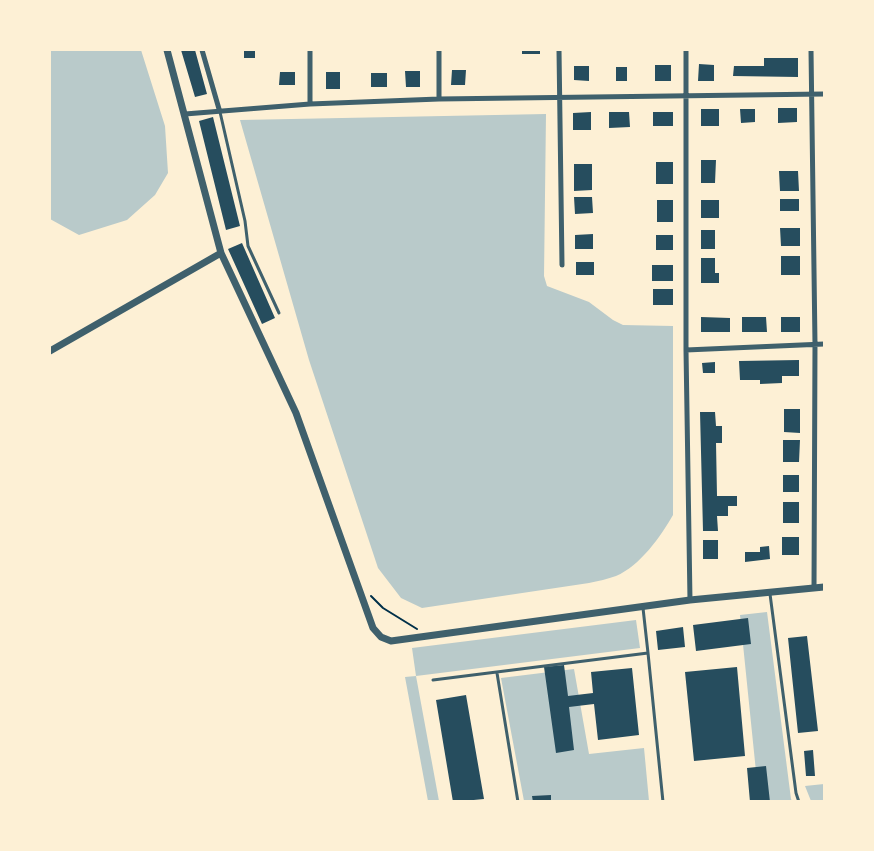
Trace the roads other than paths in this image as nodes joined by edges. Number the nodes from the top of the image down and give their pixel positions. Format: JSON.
{"nodes":[{"id":1,"x":167,"y":50,"type":"edge"},
{"id":2,"x":201,"y":50,"type":"edge"},
{"id":3,"x":310,"y":50,"type":"edge"},
{"id":4,"x":439,"y":50,"type":"edge"},
{"id":5,"x":559,"y":50,"type":"edge"},
{"id":6,"x":686,"y":50,"type":"edge"},
{"id":7,"x":811,"y":50,"type":"edge"},
{"id":8,"x":810,"y":94,"type":"junction"},
{"id":9,"x":825,"y":94,"type":"edge"},
{"id":10,"x":686,"y":97,"type":"junction"},
{"id":11,"x":439,"y":99,"type":"junction"},
{"id":12,"x":559,"y":99,"type":"junction"},
{"id":13,"x":310,"y":104,"type":"junction"},
{"id":14,"x":219,"y":109,"type":"junction"},
{"id":15,"x":185,"y":114,"type":"junction"},
{"id":16,"x":220,"y":253,"type":"junction"},
{"id":17,"x":562,"y":265,"type":"dead end"},
{"id":18,"x":279,"y":313,"type":"dead end"},
{"id":19,"x":815,"y":344,"type":"junction"},
{"id":20,"x":825,"y":344,"type":"edge"},
{"id":21,"x":686,"y":350,"type":"junction"},
{"id":22,"x":50,"y":351,"type":"edge"},
{"id":23,"x":825,"y":587,"type":"edge"},
{"id":24,"x":814,"y":588,"type":"junction"},
{"id":25,"x":770,"y":592,"type":"junction"},
{"id":26,"x":690,"y":600,"type":"junction"},
{"id":27,"x":643,"y":607,"type":"junction"},
{"id":28,"x":648,"y":653,"type":"junction"},
{"id":29,"x":497,"y":673,"type":"junction"},
{"id":30,"x":433,"y":680,"type":"dead end"},
{"id":31,"x":518,"y":801,"type":"edge"},
{"id":32,"x":663,"y":801,"type":"edge"},
{"id":33,"x":799,"y":801,"type":"edge"}],
"edges":[{"from":1,"to":15,"type":"street"},
{"from":2,"to":14,"type":"street"},
{"from":3,"to":13,"type":"street"},
{"from":4,"to":11,"type":"street"},
{"from":5,"to":12,"type":"street"},
{"from":6,"to":10,"type":"street"},
{"from":7,"to":8,"type":"street"},
{"from":8,"to":9,"type":"street"},
{"from":8,"to":10,"type":"street"},
{"from":8,"to":19,"type":"street"},
{"from":10,"to":12,"type":"street"},
{"from":10,"to":21,"type":"street"},
{"from":11,"to":12,"type":"street"},
{"from":11,"to":13,"type":"street"},
{"from":12,"to":17,"type":"street"},
{"from":13,"to":14,"type":"street"},
{"from":14,"to":15,"type":"street"},
{"from":14,"to":18,"type":"lane"},
{"from":15,"to":16,"type":"street"},
{"from":16,"to":22,"type":"street"},
{"from":16,"to":27,"type":"street"},
{"from":19,"to":20,"type":"street"},
{"from":19,"to":21,"type":"street"},
{"from":19,"to":24,"type":"street"},
{"from":21,"to":26,"type":"street"},
{"from":23,"to":24,"type":"street"},
{"from":24,"to":25,"type":"street"},
{"from":25,"to":26,"type":"street"},
{"from":25,"to":33,"type":"lane"},
{"from":26,"to":27,"type":"street"},
{"from":27,"to":28,"type":"lane"},
{"from":28,"to":29,"type":"lane"},
{"from":28,"to":32,"type":"lane"},
{"from":29,"to":30,"type":"lane"},
{"from":29,"to":31,"type":"lane"}]}
